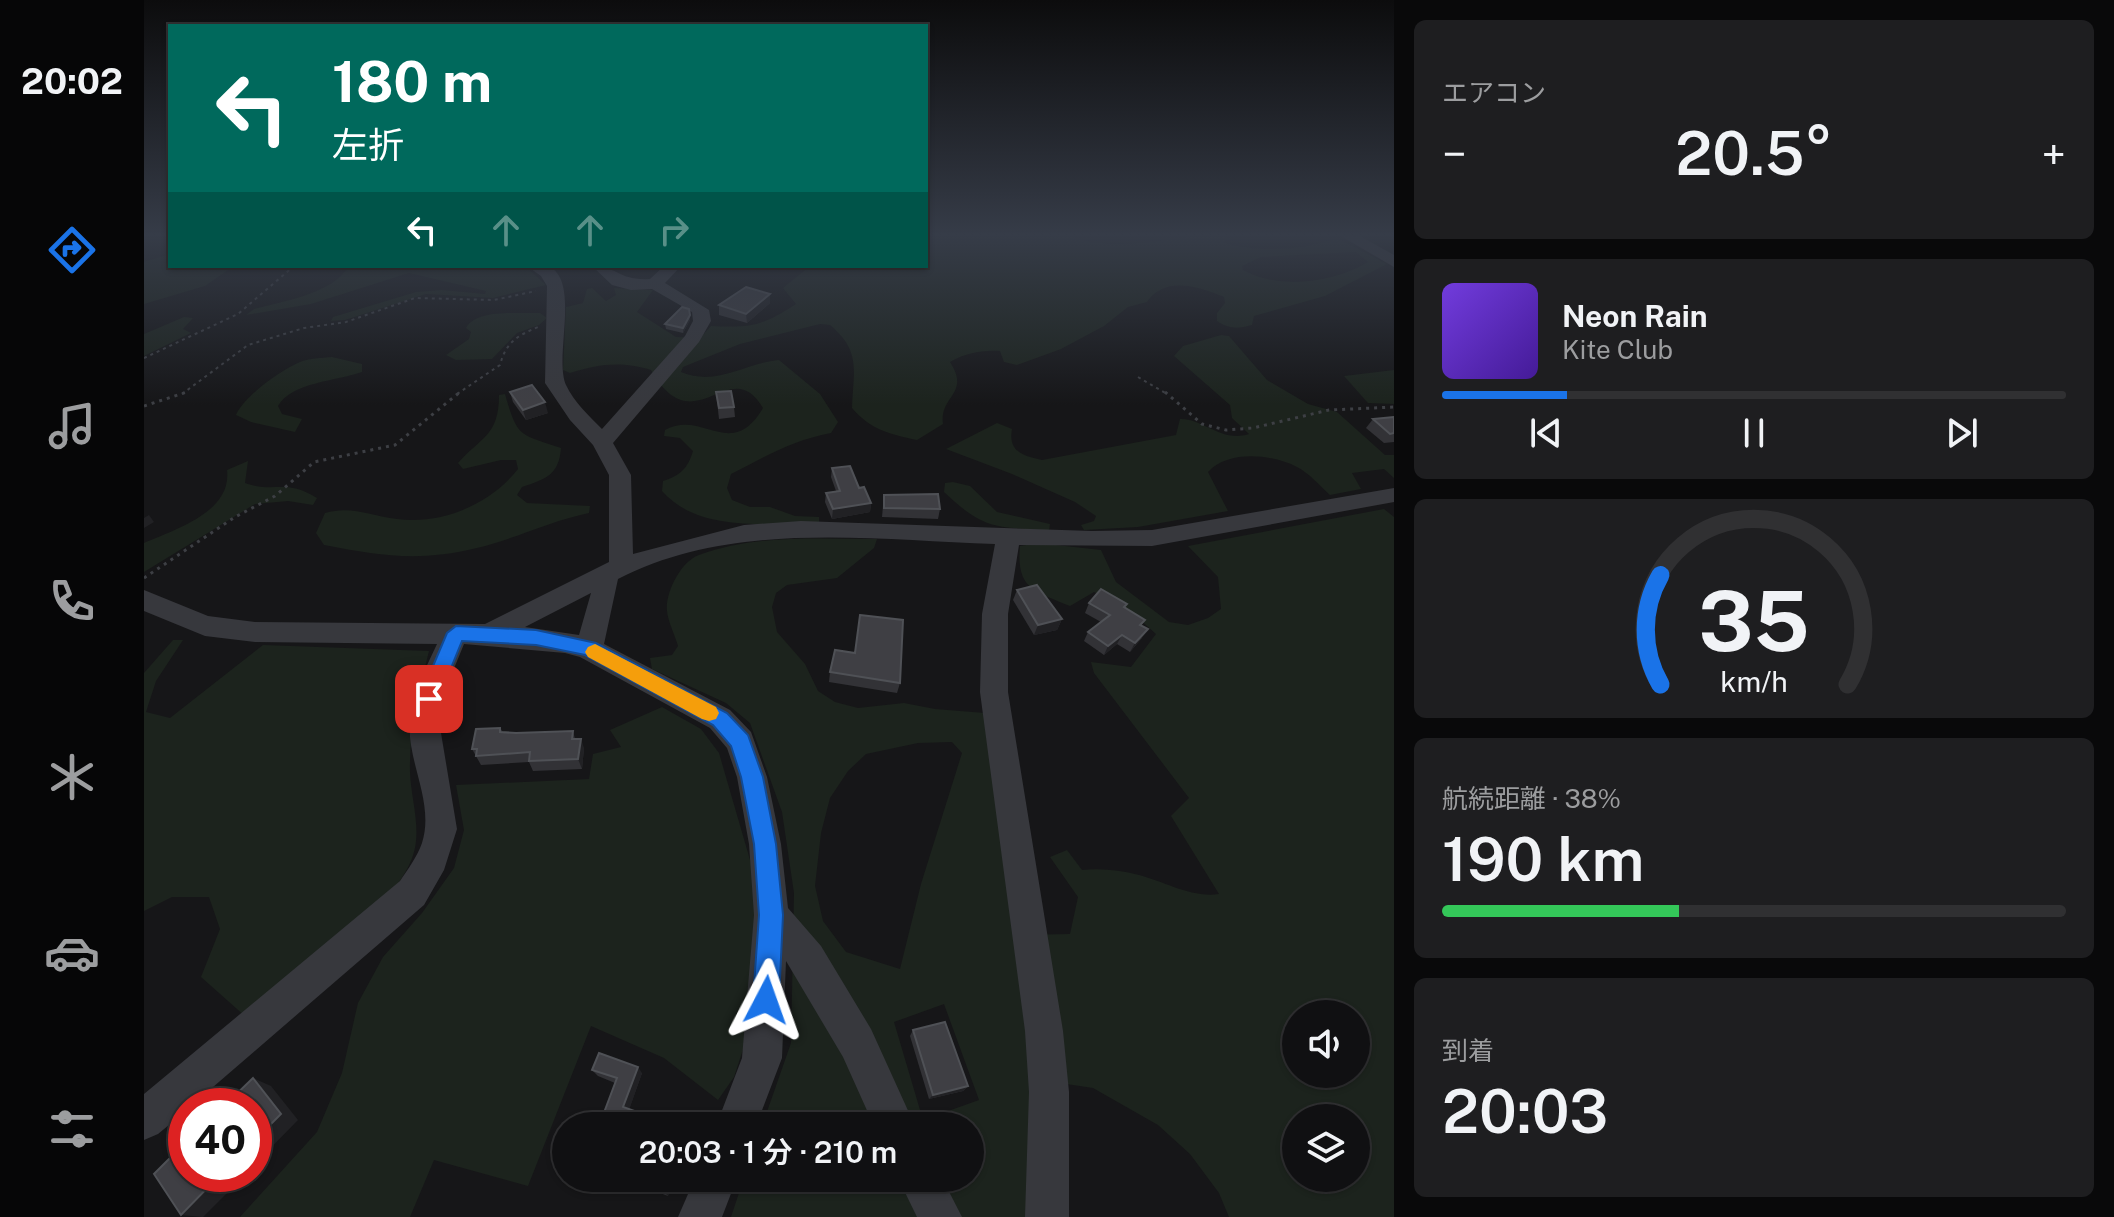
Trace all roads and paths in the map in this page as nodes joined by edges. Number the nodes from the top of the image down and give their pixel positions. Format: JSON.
{"nodes":[{"id":1,"x":264,"y":292,"type":"edge"},
{"id":2,"x":511,"y":292,"type":"edge"},
{"id":3,"x":552,"y":292,"type":"edge"},
{"id":4,"x":668,"y":292,"type":"edge"},
{"id":5,"x":557,"y":316,"type":"junction"},
{"id":6,"x":144,"y":358,"type":"edge"},
{"id":7,"x":1138,"y":377,"type":"dead end"},
{"id":8,"x":144,"y":406,"type":"edge"},
{"id":9,"x":1394,"y":407,"type":"edge"},
{"id":10,"x":602,"y":442,"type":"junction"},
{"id":11,"x":1394,"y":495,"type":"edge"},
{"id":12,"x":1008,"y":536,"type":"junction"},
{"id":13,"x":614,"y":571,"type":"junction"},
{"id":14,"x":144,"y":578,"type":"edge"},
{"id":15,"x":144,"y":600,"type":"edge"},
{"id":16,"x":472,"y":634,"type":"junction"},
{"id":17,"x":589,"y":649,"type":"junction"},
{"id":18,"x":771,"y":915,"type":"junction"},
{"id":19,"x":741,"y":1112,"type":"edge"},
{"id":20,"x":889,"y":1112,"type":"edge"},
{"id":21,"x":144,"y":1120,"type":"edge"},
{"id":22,"x":710,"y":1192,"type":"edge"},
{"id":23,"x":927,"y":1192,"type":"edge"},
{"id":24,"x":700,"y":1217,"type":"edge"},
{"id":25,"x":940,"y":1217,"type":"edge"},
{"id":26,"x":1047,"y":1217,"type":"edge"}],
"edges":[{"from":1,"to":6,"type":"path"},
{"from":2,"to":8,"type":"path"},
{"from":3,"to":5,"type":"street"},
{"from":4,"to":10,"type":"street"},
{"from":5,"to":10,"type":"street"},
{"from":5,"to":14,"type":"path"},
{"from":7,"to":9,"type":"path"},
{"from":10,"to":13,"type":"street"},
{"from":11,"to":12,"type":"street"},
{"from":12,"to":13,"type":"street"},
{"from":12,"to":26,"type":"street"},
{"from":13,"to":16,"type":"street"},
{"from":13,"to":17,"type":"street"},
{"from":15,"to":16,"type":"street"},
{"from":16,"to":17,"type":"street"},
{"from":16,"to":21,"type":"street"},
{"from":17,"to":18,"type":"street"},
{"from":18,"to":19,"type":"street"},
{"from":18,"to":20,"type":"street"},
{"from":22,"to":24,"type":"street"},
{"from":23,"to":25,"type":"street"}]}
